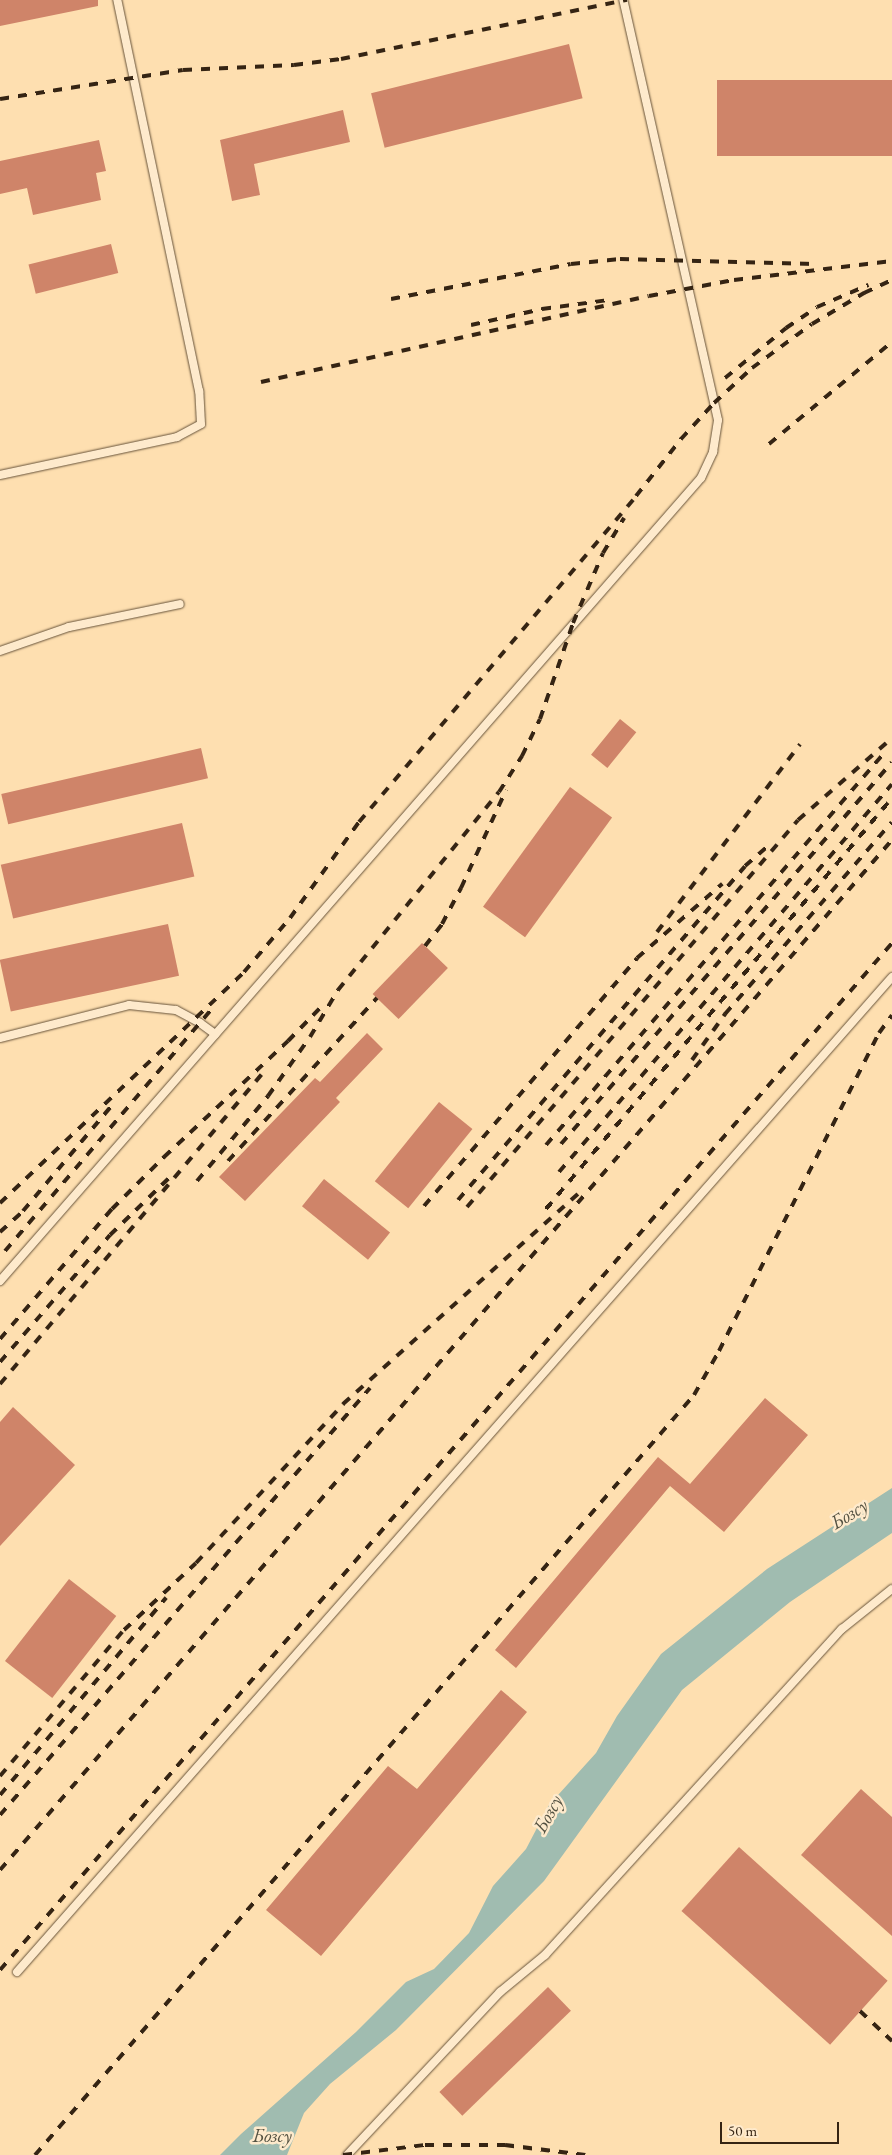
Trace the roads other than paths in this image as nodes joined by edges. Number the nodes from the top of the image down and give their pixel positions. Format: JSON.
{"nodes":[{"id":1,"x":117,"y":0,"type":"edge"},
{"id":2,"x":623,"y":0,"type":"edge"},
{"id":3,"x":0,"y":475,"type":"edge"},
{"id":4,"x":180,"y":604,"type":"dead end"},
{"id":5,"x":0,"y":651,"type":"edge"},
{"id":6,"x":892,"y":977,"type":"edge"},
{"id":7,"x":215,"y":1034,"type":"junction"},
{"id":8,"x":0,"y":1038,"type":"edge"},
{"id":9,"x":0,"y":1281,"type":"edge"},
{"id":10,"x":892,"y":1589,"type":"edge"},
{"id":11,"x":17,"y":1972,"type":"dead end"},
{"id":12,"x":347,"y":2155,"type":"edge"}],
"edges":[{"from":1,"to":3,"type":"lane"},
{"from":2,"to":7,"type":"lane"},
{"from":4,"to":5,"type":"lane"},
{"from":6,"to":11,"type":"lane"},
{"from":7,"to":8,"type":"lane"},
{"from":7,"to":9,"type":"lane"},
{"from":10,"to":12,"type":"lane"}]}
